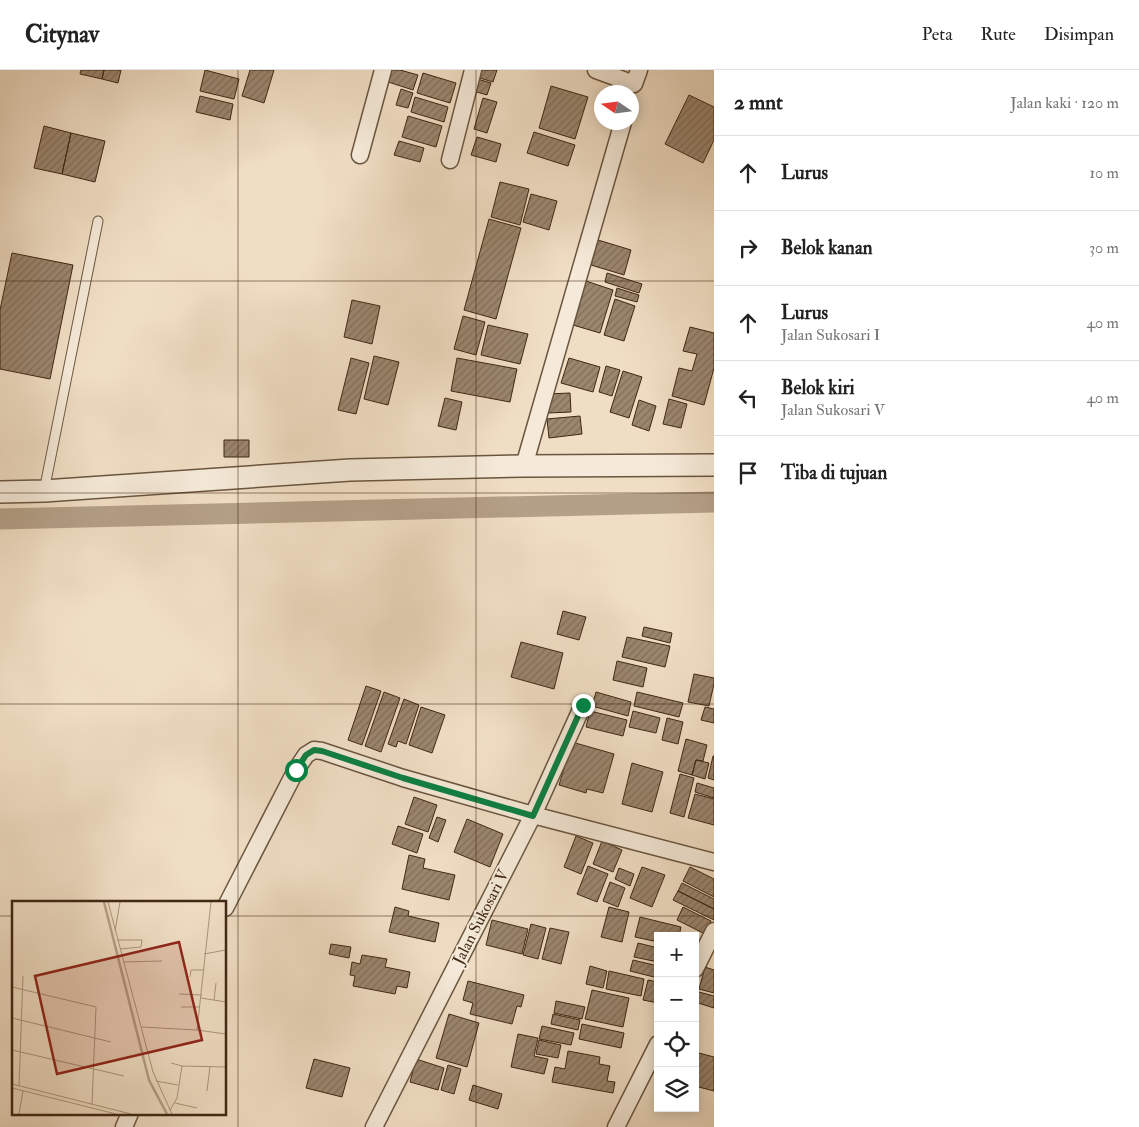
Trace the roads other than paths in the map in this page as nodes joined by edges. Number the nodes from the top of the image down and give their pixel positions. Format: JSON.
{"nodes":[{"id":1,"x":383,"y":70,"type":"edge"},
{"id":2,"x":473,"y":70,"type":"edge"},
{"id":3,"x":596,"y":70,"type":"edge"},
{"id":4,"x":635,"y":82,"type":"edge"},
{"id":5,"x":621,"y":130,"type":"edge"},
{"id":6,"x":360,"y":155,"type":"dead end"},
{"id":7,"x":450,"y":160,"type":"dead end"},
{"id":8,"x":98,"y":221,"type":"dead end"},
{"id":9,"x":714,"y":465,"type":"edge"},
{"id":10,"x":524,"y":466,"type":"junction"},
{"id":11,"x":0,"y":492,"type":"edge"},
{"id":12,"x":44,"y":492,"type":"junction"},
{"id":13,"x":583,"y":705,"type":"dead end"},
{"id":14,"x":533,"y":816,"type":"junction"},
{"id":15,"x":714,"y":862,"type":"edge"},
{"id":16,"x":226,"y":906,"type":"edge"},
{"id":17,"x":714,"y":931,"type":"edge"},
{"id":18,"x":699,"y":961,"type":"edge"},
{"id":19,"x":654,"y":1052,"type":"edge"},
{"id":20,"x":130,"y":1114,"type":"edge"},
{"id":21,"x":124,"y":1127,"type":"edge"},
{"id":22,"x":374,"y":1127,"type":"edge"},
{"id":23,"x":616,"y":1127,"type":"edge"}],
"edges":[{"from":1,"to":6,"type":"street"},
{"from":2,"to":7,"type":"street"},
{"from":3,"to":4,"type":"street"},
{"from":5,"to":10,"type":"street"},
{"from":8,"to":12,"type":"lane"},
{"from":9,"to":10,"type":"street"},
{"from":10,"to":12,"type":"street"},
{"from":11,"to":12,"type":"street"},
{"from":13,"to":14,"type":"street","name":"Jalan Sukosari V"},
{"from":14,"to":15,"type":"street"},
{"from":14,"to":16,"type":"street"},
{"from":14,"to":22,"type":"street","name":"Jalan Sukosari V"},
{"from":17,"to":18,"type":"street"},
{"from":19,"to":23,"type":"street"},
{"from":20,"to":21,"type":"street"}]}
